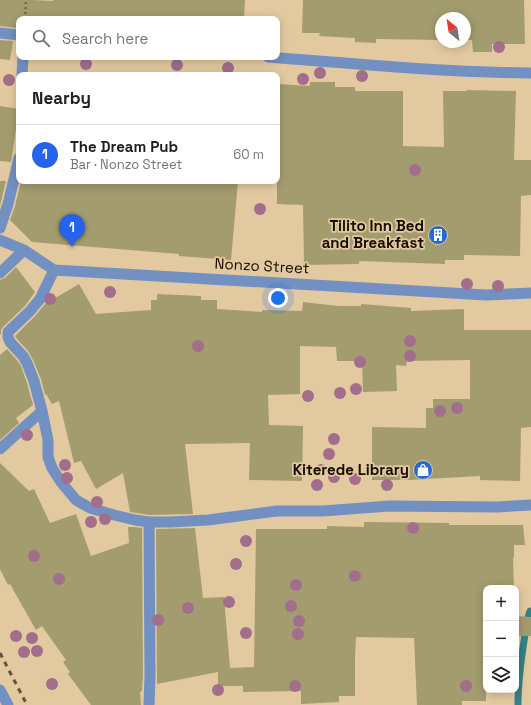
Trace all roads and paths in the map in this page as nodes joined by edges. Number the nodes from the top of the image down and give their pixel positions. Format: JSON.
{"nodes":[{"id":1,"x":26,"y":0,"type":"edge"},
{"id":2,"x":24,"y":16,"type":"edge"},
{"id":3,"x":0,"y":33,"type":"edge"},
{"id":4,"x":16,"y":35,"type":"edge"},
{"id":5,"x":280,"y":58,"type":"edge"},
{"id":6,"x":22,"y":60,"type":"edge"},
{"id":7,"x":22,"y":72,"type":"edge"},
{"id":8,"x":531,"y":73,"type":"edge"},
{"id":9,"x":16,"y":171,"type":"edge"},
{"id":10,"x":0,"y":228,"type":"edge"},
{"id":11,"x":0,"y":240,"type":"edge"},
{"id":12,"x":24,"y":250,"type":"junction"},
{"id":13,"x":54,"y":270,"type":"junction"},
{"id":14,"x":0,"y":273,"type":"edge"},
{"id":15,"x":531,"y":293,"type":"edge"},
{"id":16,"x":42,"y":412,"type":"junction"},
{"id":17,"x":0,"y":448,"type":"edge"},
{"id":18,"x":531,"y":506,"type":"edge"},
{"id":19,"x":149,"y":522,"type":"junction"},
{"id":20,"x":0,"y":690,"type":"edge"},
{"id":21,"x":8,"y":705,"type":"edge"},
{"id":22,"x":149,"y":705,"type":"edge"}],
"edges":[{"from":1,"to":2,"type":"path"},
{"from":3,"to":4,"type":"street"},
{"from":5,"to":8,"type":"street"},
{"from":6,"to":7,"type":"street"},
{"from":9,"to":10,"type":"street"},
{"from":11,"to":12,"type":"street"},
{"from":12,"to":13,"type":"street"},
{"from":12,"to":14,"type":"street"},
{"from":13,"to":15,"type":"street","name":"Nonzo Street"},
{"from":13,"to":16,"type":"street"},
{"from":16,"to":17,"type":"street"},
{"from":16,"to":19,"type":"street"},
{"from":18,"to":19,"type":"street"},
{"from":19,"to":22,"type":"street"},
{"from":20,"to":21,"type":"street"}]}
